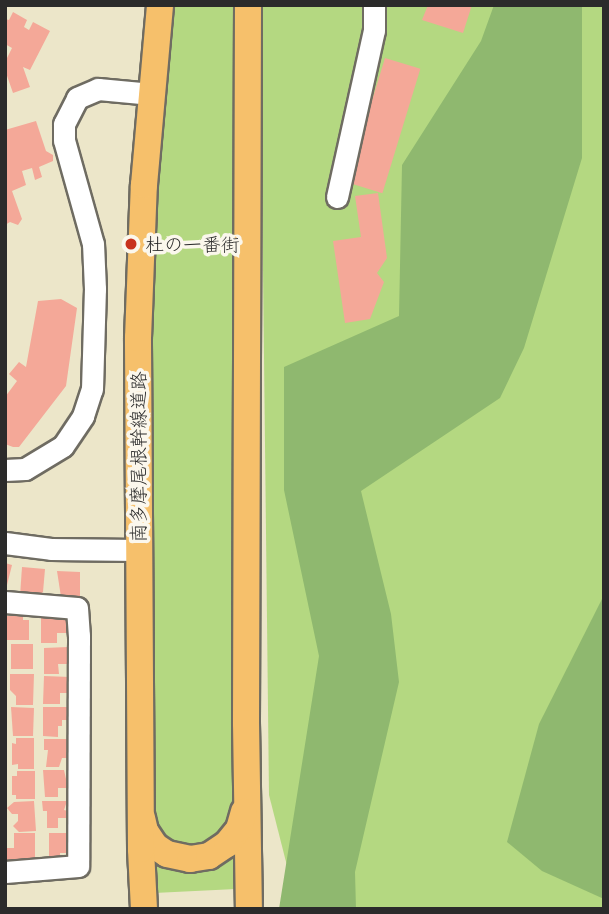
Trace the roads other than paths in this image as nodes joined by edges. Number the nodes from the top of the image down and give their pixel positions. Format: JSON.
{"nodes":[{"id":1,"x":160,"y":5,"type":"edge"},
{"id":2,"x":248,"y":5,"type":"edge"},
{"id":3,"x":374,"y":5,"type":"edge"},
{"id":4,"x":152,"y":94,"type":"junction"},
{"id":5,"x":337,"y":197,"type":"dead end"},
{"id":6,"x":5,"y":470,"type":"edge"},
{"id":7,"x":5,"y":543,"type":"edge"},
{"id":8,"x":138,"y":550,"type":"junction"},
{"id":9,"x":5,"y":603,"type":"edge"},
{"id":10,"x":247,"y":804,"type":"junction"},
{"id":11,"x":140,"y":813,"type":"junction"},
{"id":12,"x":5,"y":872,"type":"edge"},
{"id":13,"x":144,"y":909,"type":"edge"},
{"id":14,"x":249,"y":909,"type":"edge"}],
"edges":[{"from":1,"to":4,"type":"main road","name":"南多摩尾根幹線道路"},
{"from":2,"to":10,"type":"main road"},
{"from":3,"to":5,"type":"street"},
{"from":4,"to":6,"type":"street"},
{"from":4,"to":8,"type":"main road","name":"南多摩尾根幹線道路"},
{"from":7,"to":8,"type":"street"},
{"from":8,"to":11,"type":"main road","name":"南多摩尾根幹線道路"},
{"from":9,"to":12,"type":"street"},
{"from":10,"to":11,"type":"main road"},
{"from":10,"to":14,"type":"main road"},
{"from":11,"to":13,"type":"main road","name":"南多摩尾根幹線道路"}]}
